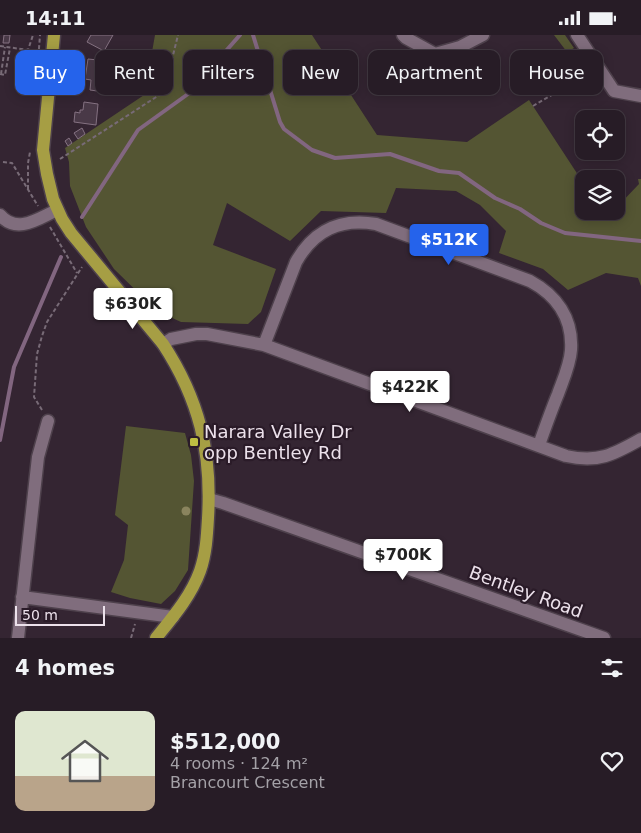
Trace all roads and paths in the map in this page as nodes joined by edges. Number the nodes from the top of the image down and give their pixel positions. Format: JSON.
{"nodes":[{"id":1,"x":33,"y":35,"type":"edge"},
{"id":2,"x":54,"y":35,"type":"edge"},
{"id":3,"x":178,"y":35,"type":"edge"},
{"id":4,"x":403,"y":35,"type":"edge"},
{"id":5,"x":483,"y":35,"type":"edge"},
{"id":6,"x":578,"y":35,"type":"edge"},
{"id":7,"x":0,"y":46,"type":"edge"},
{"id":8,"x":5,"y":47,"type":"junction"},
{"id":9,"x":10,"y":47,"type":"junction"},
{"id":10,"x":587,"y":50,"type":"edge"},
{"id":11,"x":1,"y":74,"type":"edge"},
{"id":12,"x":603,"y":74,"type":"edge"},
{"id":13,"x":551,"y":95,"type":"edge"},
{"id":14,"x":641,"y":96,"type":"edge"},
{"id":15,"x":533,"y":106,"type":"dead end"},
{"id":16,"x":60,"y":159,"type":"dead end"},
{"id":17,"x":57,"y":209,"type":"junction"},
{"id":18,"x":0,"y":215,"type":"edge"},
{"id":19,"x":89,"y":257,"type":"junction"},
{"id":20,"x":163,"y":344,"type":"junction"},
{"id":21,"x":264,"y":345,"type":"junction"},
{"id":22,"x":48,"y":421,"type":"joint"},
{"id":23,"x":641,"y":439,"type":"edge"},
{"id":24,"x":539,"y":445,"type":"junction"},
{"id":25,"x":209,"y":499,"type":"junction"},
{"id":26,"x":22,"y":597,"type":"junction"},
{"id":27,"x":173,"y":617,"type":"junction"},
{"id":28,"x":18,"y":638,"type":"edge"},
{"id":29,"x":156,"y":638,"type":"edge"},
{"id":30,"x":604,"y":638,"type":"edge"}],
"edges":[{"from":1,"to":9,"type":"path"},
{"from":2,"to":17,"type":"main road"},
{"from":3,"to":16,"type":"path"},
{"from":4,"to":5,"type":"street"},
{"from":6,"to":10,"type":"street"},
{"from":7,"to":8,"type":"path"},
{"from":8,"to":9,"type":"path"},
{"from":8,"to":11,"type":"path"},
{"from":9,"to":11,"type":"path"},
{"from":12,"to":14,"type":"street"},
{"from":13,"to":15,"type":"path"},
{"from":17,"to":18,"type":"street"},
{"from":17,"to":19,"type":"main road"},
{"from":19,"to":20,"type":"main road"},
{"from":19,"to":22,"type":"path"},
{"from":20,"to":21,"type":"street"},
{"from":20,"to":25,"type":"main road"},
{"from":21,"to":24,"type":"street"},
{"from":21,"to":24,"type":"street"},
{"from":22,"to":26,"type":"street"},
{"from":23,"to":24,"type":"street"},
{"from":25,"to":27,"type":"main road"},
{"from":25,"to":30,"type":"street","name":"Bentley Road"},
{"from":26,"to":27,"type":"street"},
{"from":26,"to":28,"type":"street"},
{"from":27,"to":29,"type":"main road"}]}
